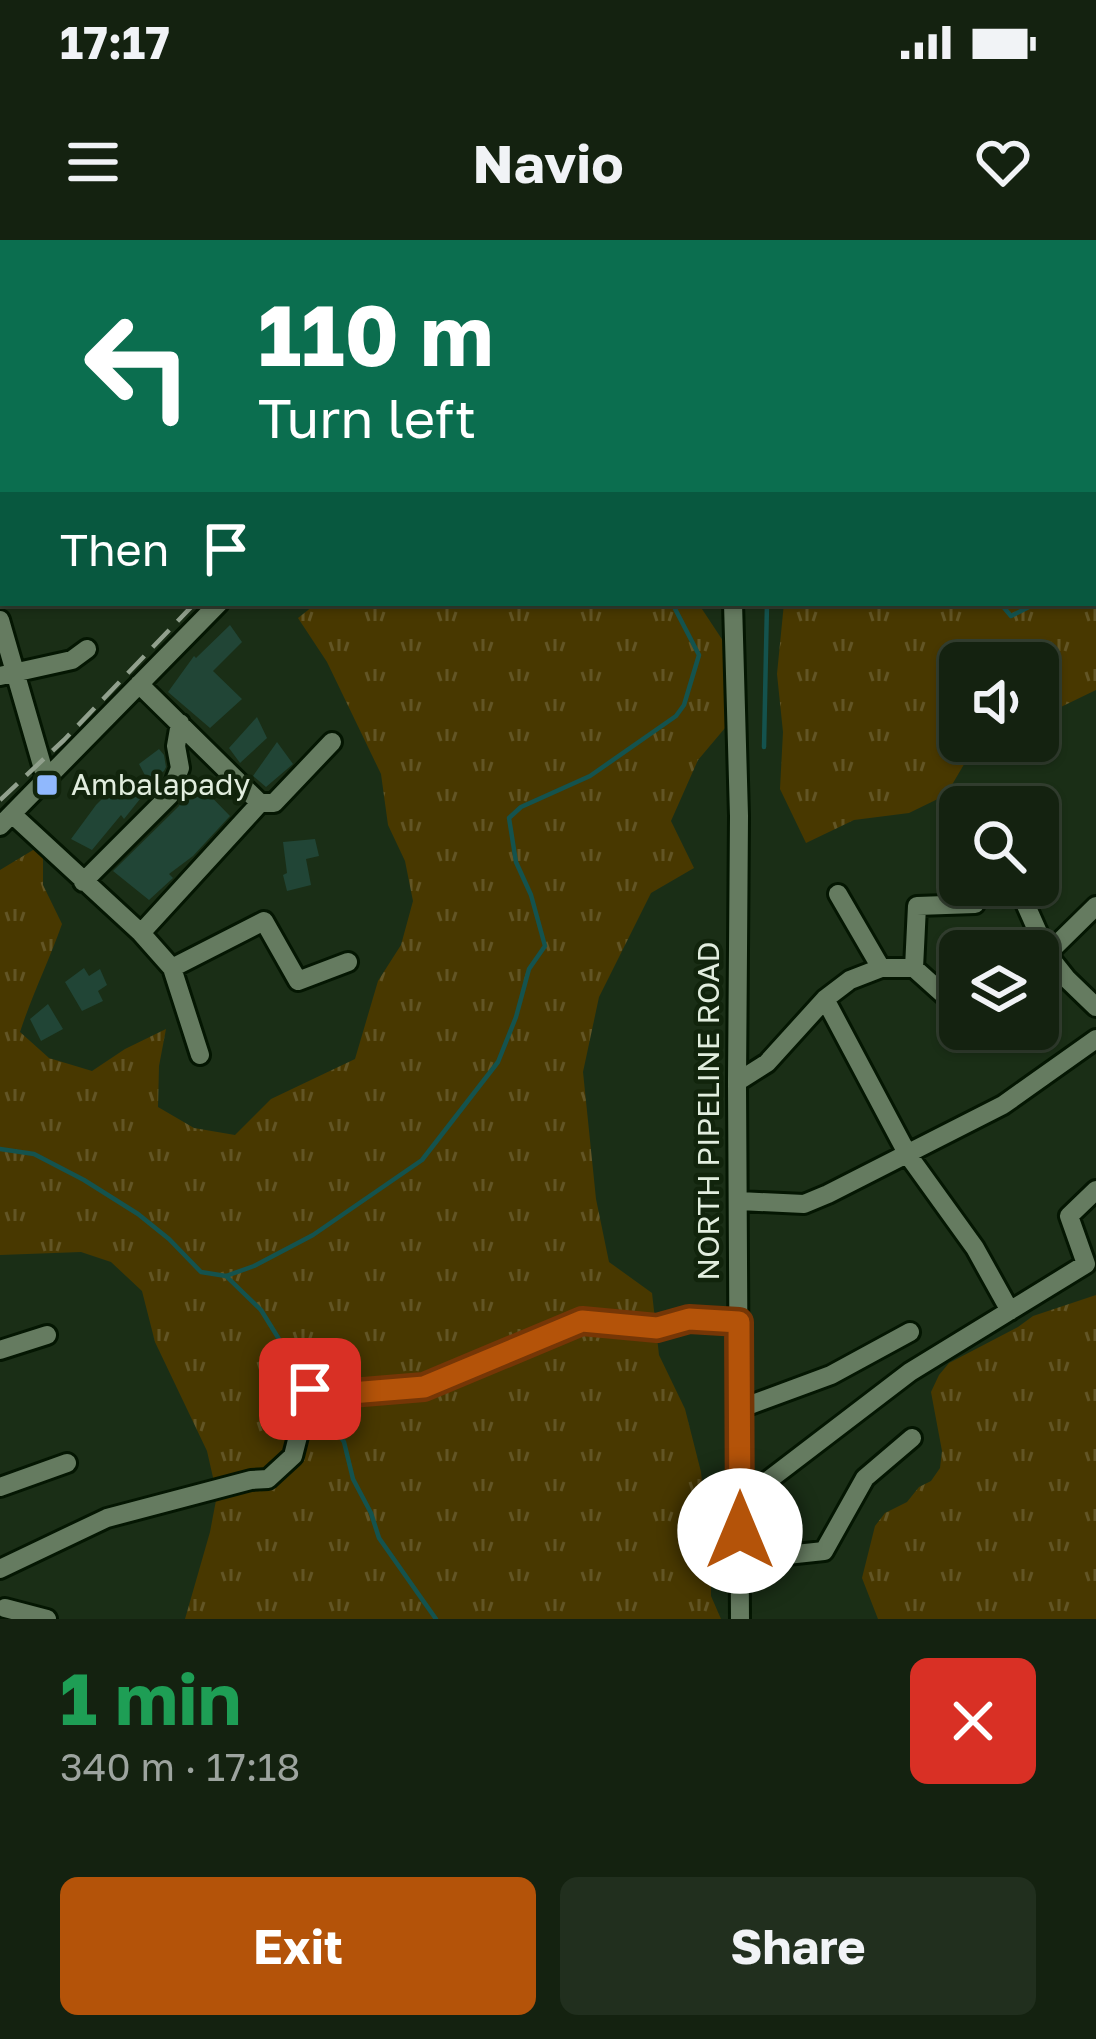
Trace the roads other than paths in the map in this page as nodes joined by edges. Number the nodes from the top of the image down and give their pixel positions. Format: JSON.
{"nodes":[{"id":1,"x":216,"y":606,"type":"edge"},
{"id":2,"x":733,"y":606,"type":"edge"},
{"id":3,"x":0,"y":620,"type":"edge"},
{"id":4,"x":87,"y":649,"type":"dead end"},
{"id":5,"x":9,"y":674,"type":"edge"},
{"id":6,"x":139,"y":684,"type":"junction"},
{"id":7,"x":179,"y":723,"type":"junction"},
{"id":8,"x":332,"y":742,"type":"dead end"},
{"id":9,"x":46,"y":779,"type":"junction"},
{"id":10,"x":260,"y":803,"type":"junction"},
{"id":11,"x":6,"y":820,"type":"edge"},
{"id":12,"x":83,"y":882,"type":"junction"},
{"id":13,"x":838,"y":894,"type":"dead end"},
{"id":14,"x":939,"y":905,"type":"edge"},
{"id":15,"x":1096,"y":906,"type":"edge"},
{"id":16,"x":141,"y":933,"type":"junction"},
{"id":17,"x":1059,"y":942,"type":"edge"},
{"id":18,"x":348,"y":962,"type":"dead end"},
{"id":19,"x":172,"y":968,"type":"junction"},
{"id":20,"x":881,"y":968,"type":"junction"},
{"id":21,"x":914,"y":968,"type":"junction"},
{"id":22,"x":1059,"y":972,"type":"edge"},
{"id":23,"x":939,"y":990,"type":"edge"},
{"id":24,"x":825,"y":999,"type":"junction"},
{"id":25,"x":1096,"y":1007,"type":"edge"},
{"id":26,"x":1096,"y":1039,"type":"edge"},
{"id":27,"x":200,"y":1055,"type":"dead end"},
{"id":28,"x":737,"y":1082,"type":"junction"},
{"id":29,"x":908,"y":1155,"type":"junction"},
{"id":30,"x":1096,"y":1190,"type":"edge"},
{"id":31,"x":739,"y":1202,"type":"junction"},
{"id":32,"x":1010,"y":1311,"type":"junction"},
{"id":33,"x":739,"y":1322,"type":"junction"},
{"id":34,"x":910,"y":1332,"type":"dead end"},
{"id":35,"x":47,"y":1334,"type":"dead end"},
{"id":36,"x":0,"y":1350,"type":"edge"},
{"id":37,"x":740,"y":1408,"type":"junction"},
{"id":38,"x":912,"y":1438,"type":"dead end"},
{"id":39,"x":68,"y":1463,"type":"dead end"},
{"id":40,"x":0,"y":1486,"type":"edge"},
{"id":41,"x":740,"y":1502,"type":"junction"},
{"id":42,"x":740,"y":1560,"type":"junction"},
{"id":43,"x":0,"y":1569,"type":"edge"},
{"id":44,"x":2,"y":1605,"type":"edge"},
{"id":45,"x":47,"y":1619,"type":"edge"},
{"id":46,"x":740,"y":1619,"type":"edge"}],
"edges":[{"from":1,"to":6,"type":"street"},
{"from":2,"to":28,"type":"street","name":"NORTH PIPELINE ROAD"},
{"from":3,"to":5,"type":"street"},
{"from":4,"to":5,"type":"street"},
{"from":5,"to":9,"type":"street"},
{"from":6,"to":7,"type":"street"},
{"from":6,"to":9,"type":"street"},
{"from":7,"to":10,"type":"street"},
{"from":7,"to":12,"type":"street"},
{"from":8,"to":10,"type":"street"},
{"from":9,"to":11,"type":"street"},
{"from":10,"to":16,"type":"street"},
{"from":11,"to":12,"type":"street"},
{"from":12,"to":16,"type":"street"},
{"from":13,"to":20,"type":"street"},
{"from":14,"to":21,"type":"street"},
{"from":15,"to":17,"type":"street"},
{"from":16,"to":19,"type":"street"},
{"from":18,"to":19,"type":"street"},
{"from":19,"to":27,"type":"street"},
{"from":20,"to":21,"type":"street"},
{"from":20,"to":24,"type":"street"},
{"from":21,"to":23,"type":"street"},
{"from":22,"to":25,"type":"street"},
{"from":24,"to":28,"type":"street"},
{"from":24,"to":29,"type":"street"},
{"from":26,"to":29,"type":"street"},
{"from":28,"to":31,"type":"street","name":"NORTH PIPELINE ROAD"},
{"from":29,"to":31,"type":"street"},
{"from":29,"to":32,"type":"street"},
{"from":30,"to":32,"type":"street"},
{"from":31,"to":33,"type":"street","name":"NORTH PIPELINE ROAD"},
{"from":32,"to":41,"type":"street"},
{"from":33,"to":37,"type":"street","name":"NORTH PIPELINE ROAD"},
{"from":33,"to":43,"type":"street"},
{"from":34,"to":37,"type":"street"},
{"from":35,"to":36,"type":"street"},
{"from":37,"to":41,"type":"street","name":"NORTH PIPELINE ROAD"},
{"from":38,"to":42,"type":"street"},
{"from":39,"to":40,"type":"street"},
{"from":41,"to":42,"type":"street","name":"NORTH PIPELINE ROAD"},
{"from":42,"to":46,"type":"street","name":"NORTH PIPELINE ROAD"},
{"from":44,"to":45,"type":"street"}]}
